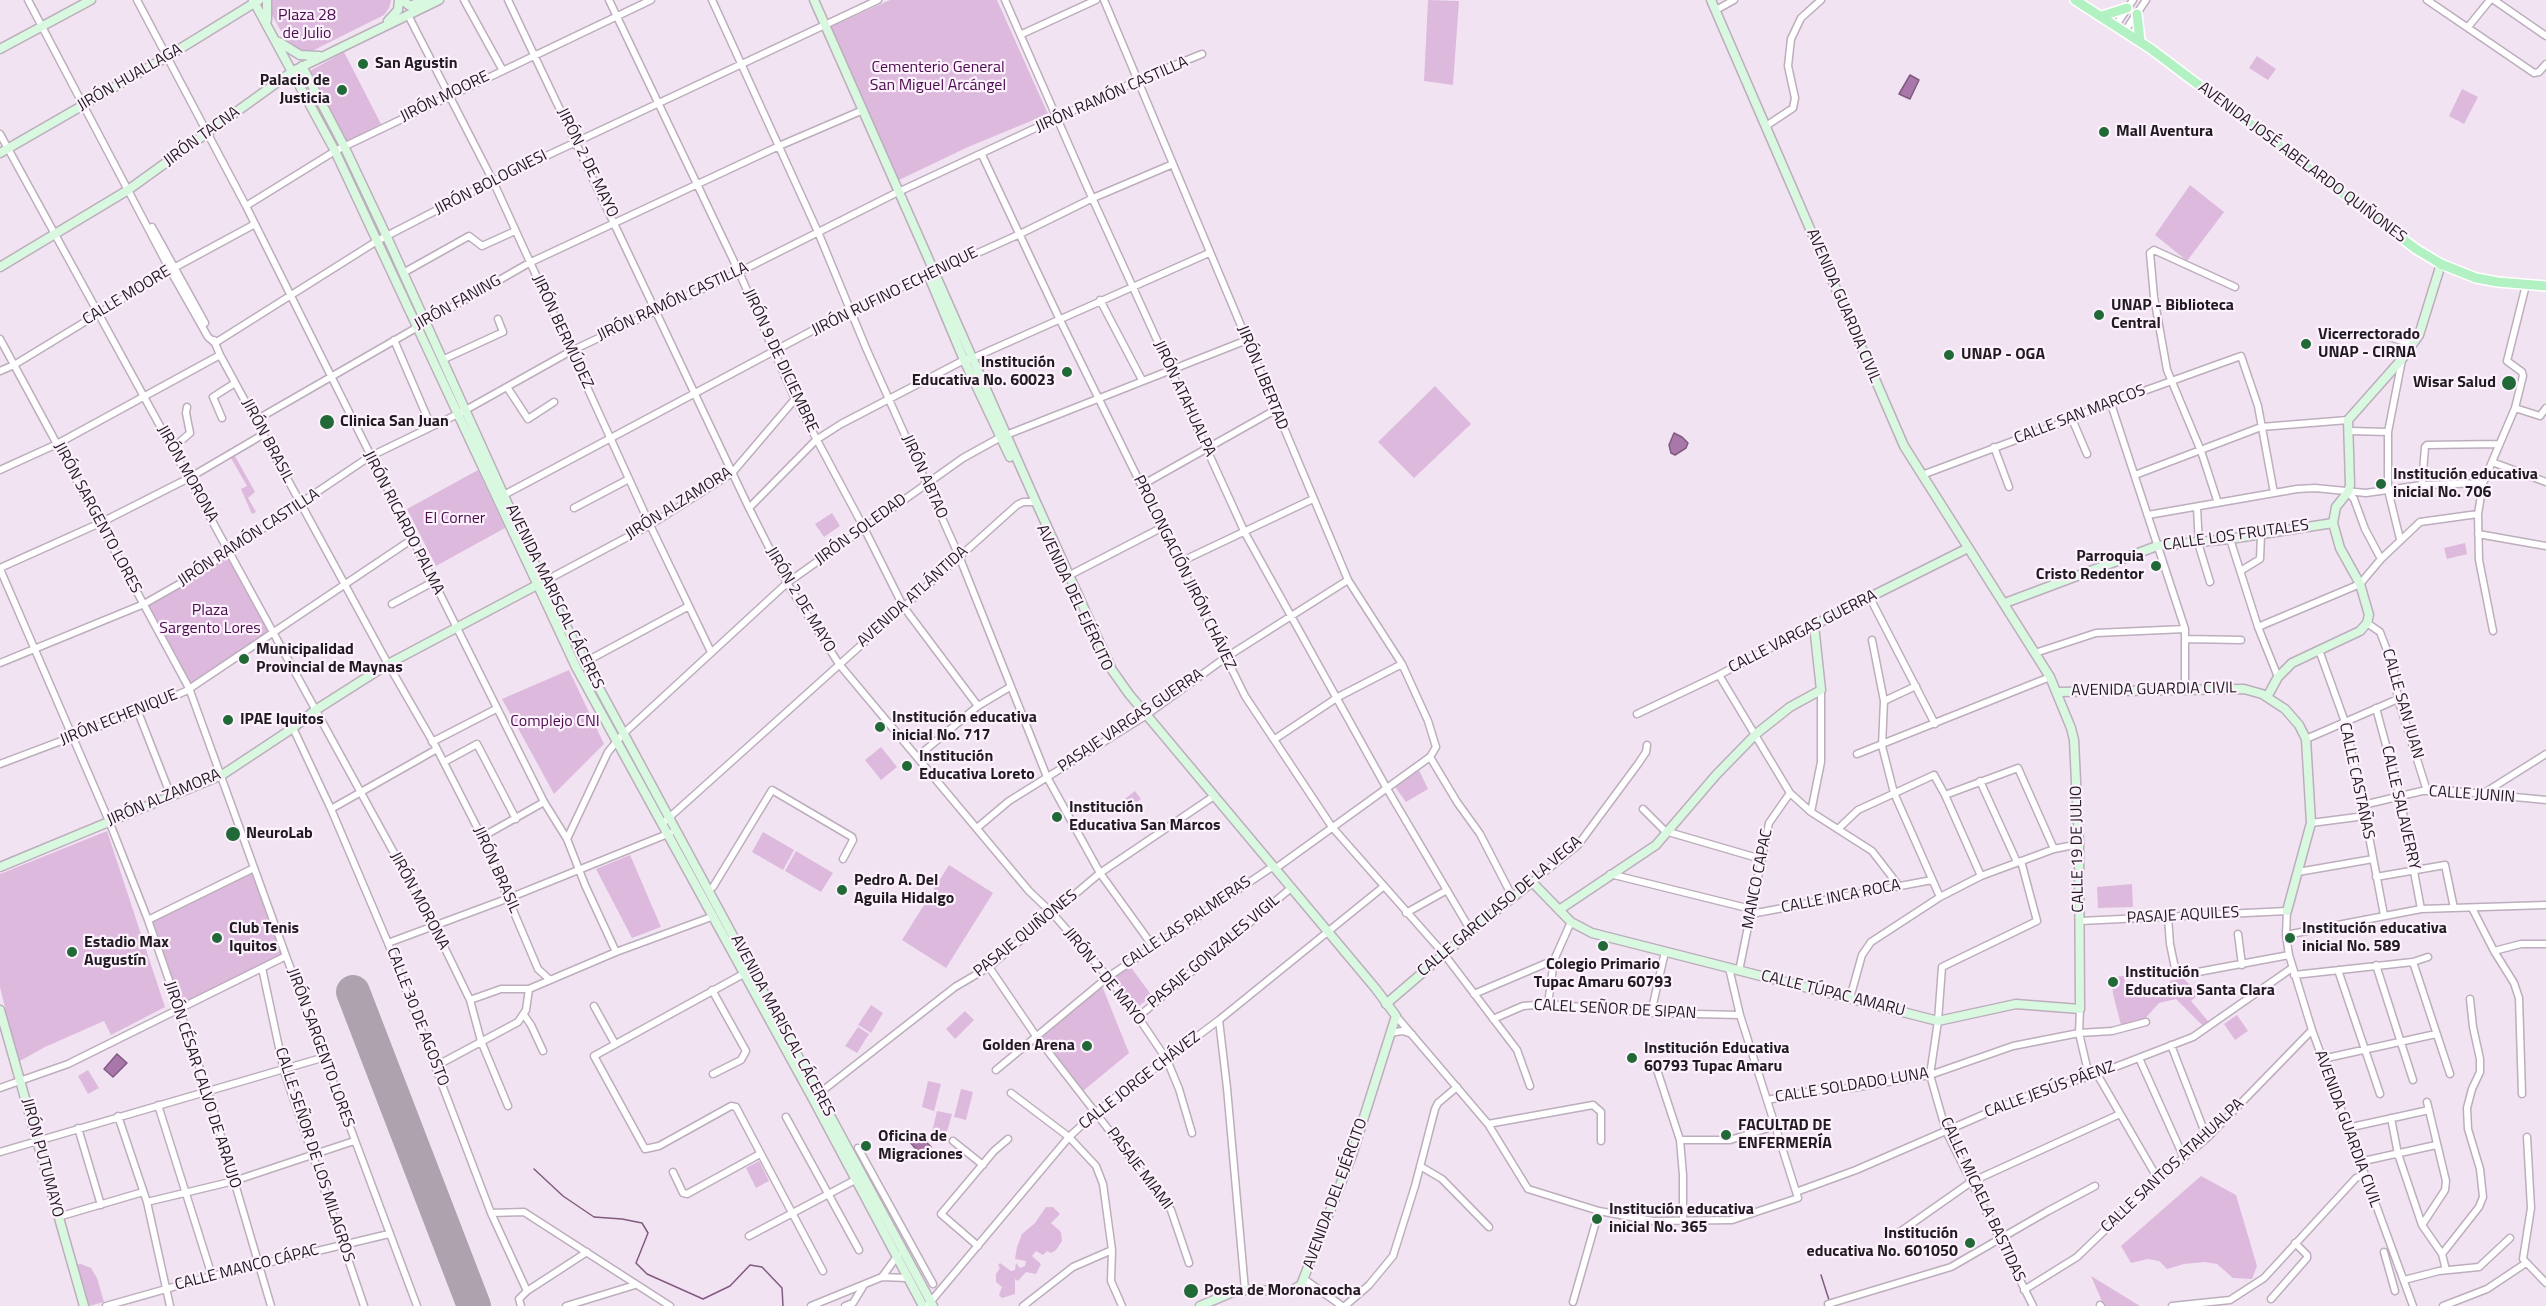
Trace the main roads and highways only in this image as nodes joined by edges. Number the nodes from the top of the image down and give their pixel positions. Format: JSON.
{"nodes":[{"id":1,"x":91,"y":0,"type":"edge"},
{"id":2,"x":267,"y":0,"type":"edge"},
{"id":3,"x":401,"y":0,"type":"edge"},
{"id":4,"x":425,"y":0,"type":"edge"},
{"id":5,"x":439,"y":0,"type":"edge"},
{"id":6,"x":808,"y":0,"type":"edge"},
{"id":7,"x":813,"y":0,"type":"edge"},
{"id":8,"x":1711,"y":0,"type":"edge"},
{"id":9,"x":256,"y":1,"type":"edge"},
{"id":10,"x":2077,"y":1,"type":"edge"},
{"id":11,"x":2127,"y":9,"type":"road end"},
{"id":12,"x":2137,"y":14,"type":"road end"},
{"id":13,"x":2102,"y":16,"type":"junction"},
{"id":14,"x":267,"y":24,"type":"junction"},
{"id":15,"x":822,"y":26,"type":"junction"},
{"id":16,"x":378,"y":28,"type":"junction"},
{"id":17,"x":274,"y":37,"type":"junction"},
{"id":18,"x":2140,"y":41,"type":"junction"},
{"id":19,"x":0,"y":49,"type":"edge"},
{"id":20,"x":323,"y":55,"type":"junction"},
{"id":21,"x":302,"y":66,"type":"junction"},
{"id":22,"x":293,"y":71,"type":"junction"},
{"id":23,"x":4,"y":151,"type":"edge"},
{"id":24,"x":2441,"y":264,"type":"junction"},
{"id":25,"x":0,"y":267,"type":"edge"},
{"id":26,"x":2546,"y":286,"type":"edge"},
{"id":27,"x":461,"y":412,"type":"junction"},
{"id":28,"x":2333,"y":523,"type":"junction"},
{"id":29,"x":1968,"y":548,"type":"junction"},
{"id":30,"x":1060,"y":564,"type":"junction"},
{"id":31,"x":540,"y":583,"type":"junction"},
{"id":32,"x":2005,"y":603,"type":"junction"},
{"id":33,"x":2057,"y":692,"type":"junction"},
{"id":34,"x":2267,"y":697,"type":"junction"},
{"id":35,"x":1144,"y":716,"type":"junction"},
{"id":36,"x":665,"y":821,"type":"junction"},
{"id":37,"x":672,"y":832,"type":"junction"},
{"id":38,"x":0,"y":867,"type":"edge"},
{"id":39,"x":1532,"y":882,"type":"joint"},
{"id":40,"x":1558,"y":910,"type":"junction"},
{"id":41,"x":2287,"y":911,"type":"road end"},
{"id":42,"x":716,"y":914,"type":"junction"},
{"id":43,"x":1386,"y":1004,"type":"junction"},
{"id":44,"x":0,"y":1010,"type":"edge"},
{"id":45,"x":1938,"y":1021,"type":"joint"},
{"id":46,"x":900,"y":1255,"type":"junction"},
{"id":47,"x":929,"y":1305,"type":"edge"},
{"id":48,"x":84,"y":1306,"type":"edge"},
{"id":49,"x":1200,"y":1306,"type":"edge"}],
"edges":[{"from":1,"to":19,"type":"main road"},
{"from":2,"to":14,"type":"main road"},
{"from":3,"to":4,"type":"main road"},
{"from":3,"to":16,"type":"main road"},
{"from":5,"to":16,"type":"main road","name":"JIRÓN TACNA"},
{"from":6,"to":15,"type":"main road"},
{"from":7,"to":15,"type":"main road"},
{"from":8,"to":29,"type":"main road","name":"AVENIDA GUARDIA CIVIL"},
{"from":9,"to":14,"type":"main road","name":"AVENIDA MARISCAL CÁCERES"},
{"from":9,"to":23,"type":"main road","name":"JIRÓN HUALLAGA"},
{"from":10,"to":13,"type":"main road","name":"AVENIDA JOSÉ ABELARDO QUIÑONES"},
{"from":11,"to":13,"type":"main road"},
{"from":12,"to":18,"type":"main road"},
{"from":13,"to":18,"type":"main road","name":"AVENIDA JOSÉ ABELARDO QUIÑONES"},
{"from":14,"to":17,"type":"main road","name":"AVENIDA MARISCAL CÁCERES"},
{"from":15,"to":30,"type":"main road","name":"AVENIDA DEL EJÉRCITO"},
{"from":16,"to":20,"type":"main road","name":"JIRÓN TACNA"},
{"from":17,"to":20,"type":"main road"},
{"from":17,"to":22,"type":"main road","name":"AVENIDA MARISCAL CÁCERES"},
{"from":18,"to":24,"type":"main road","name":"AVENIDA JOSÉ ABELARDO QUIÑONES"},
{"from":20,"to":21,"type":"main road","name":"JIRÓN TACNA"},
{"from":21,"to":22,"type":"main road","name":"JIRÓN TACNA"},
{"from":21,"to":27,"type":"main road","name":"AVENIDA MARISCAL CÁCERES"},
{"from":22,"to":25,"type":"main road","name":"JIRÓN TACNA"},
{"from":22,"to":27,"type":"main road","name":"AVENIDA MARISCAL CÁCERES"},
{"from":24,"to":26,"type":"main road","name":"AVENIDA JOSÉ ABELARDO QUIÑONES"},
{"from":24,"to":28,"type":"main road"},
{"from":27,"to":31,"type":"main road","name":"AVENIDA MARISCAL CÁCERES"},
{"from":28,"to":32,"type":"main road","name":"CALLE LOS FRUTALES"},
{"from":28,"to":34,"type":"main road"},
{"from":29,"to":32,"type":"main road","name":"AVENIDA GUARDIA CIVIL"},
{"from":29,"to":40,"type":"main road","name":"CALLE VARGAS GUERRA"},
{"from":30,"to":35,"type":"main road","name":"AVENIDA DEL EJÉRCITO"},
{"from":30,"to":35,"type":"main road","name":"AVENIDA DEL EJÉRCITO"},
{"from":31,"to":36,"type":"main road","name":"AVENIDA MARISCAL CÁCERES"},
{"from":31,"to":36,"type":"main road","name":"AVENIDA MARISCAL CÁCERES"},
{"from":31,"to":38,"type":"main road","name":"JIRÓN ALZAMORA"},
{"from":32,"to":33,"type":"main road","name":"AVENIDA GUARDIA CIVIL"},
{"from":33,"to":34,"type":"main road","name":"AVENIDA GUARDIA CIVIL"},
{"from":33,"to":45,"type":"main road","name":"CALLE 19 DE JULIO"},
{"from":34,"to":41,"type":"main road","name":"AVENIDA GUARDIA CIVIL"},
{"from":35,"to":43,"type":"main road","name":"AVENIDA DEL EJÉRCITO"},
{"from":36,"to":37,"type":"main road","name":"AVENIDA MARISCAL CÁCERES"},
{"from":37,"to":42,"type":"main road","name":"AVENIDA MARISCAL CÁCERES"},
{"from":37,"to":42,"type":"main road","name":"AVENIDA MARISCAL CÁCERES"},
{"from":39,"to":40,"type":"main road","name":"CALLE TÚPAC AMARU"},
{"from":39,"to":43,"type":"main road","name":"CALLE GARCILASO DE LA VEGA"},
{"from":40,"to":45,"type":"main road","name":"CALLE TÚPAC AMARU"},
{"from":42,"to":46,"type":"main road","name":"AVENIDA MARISCAL CÁCERES"},
{"from":43,"to":49,"type":"main road","name":"AVENIDA DEL EJÉRCITO"},
{"from":44,"to":48,"type":"main road","name":"JIRÓN PUTUMAYO"},
{"from":46,"to":47,"type":"main road","name":"AVENIDA MARISCAL CÁCERES"},
{"from":46,"to":47,"type":"main road","name":"AVENIDA MARISCAL CÁCERES"}]}
